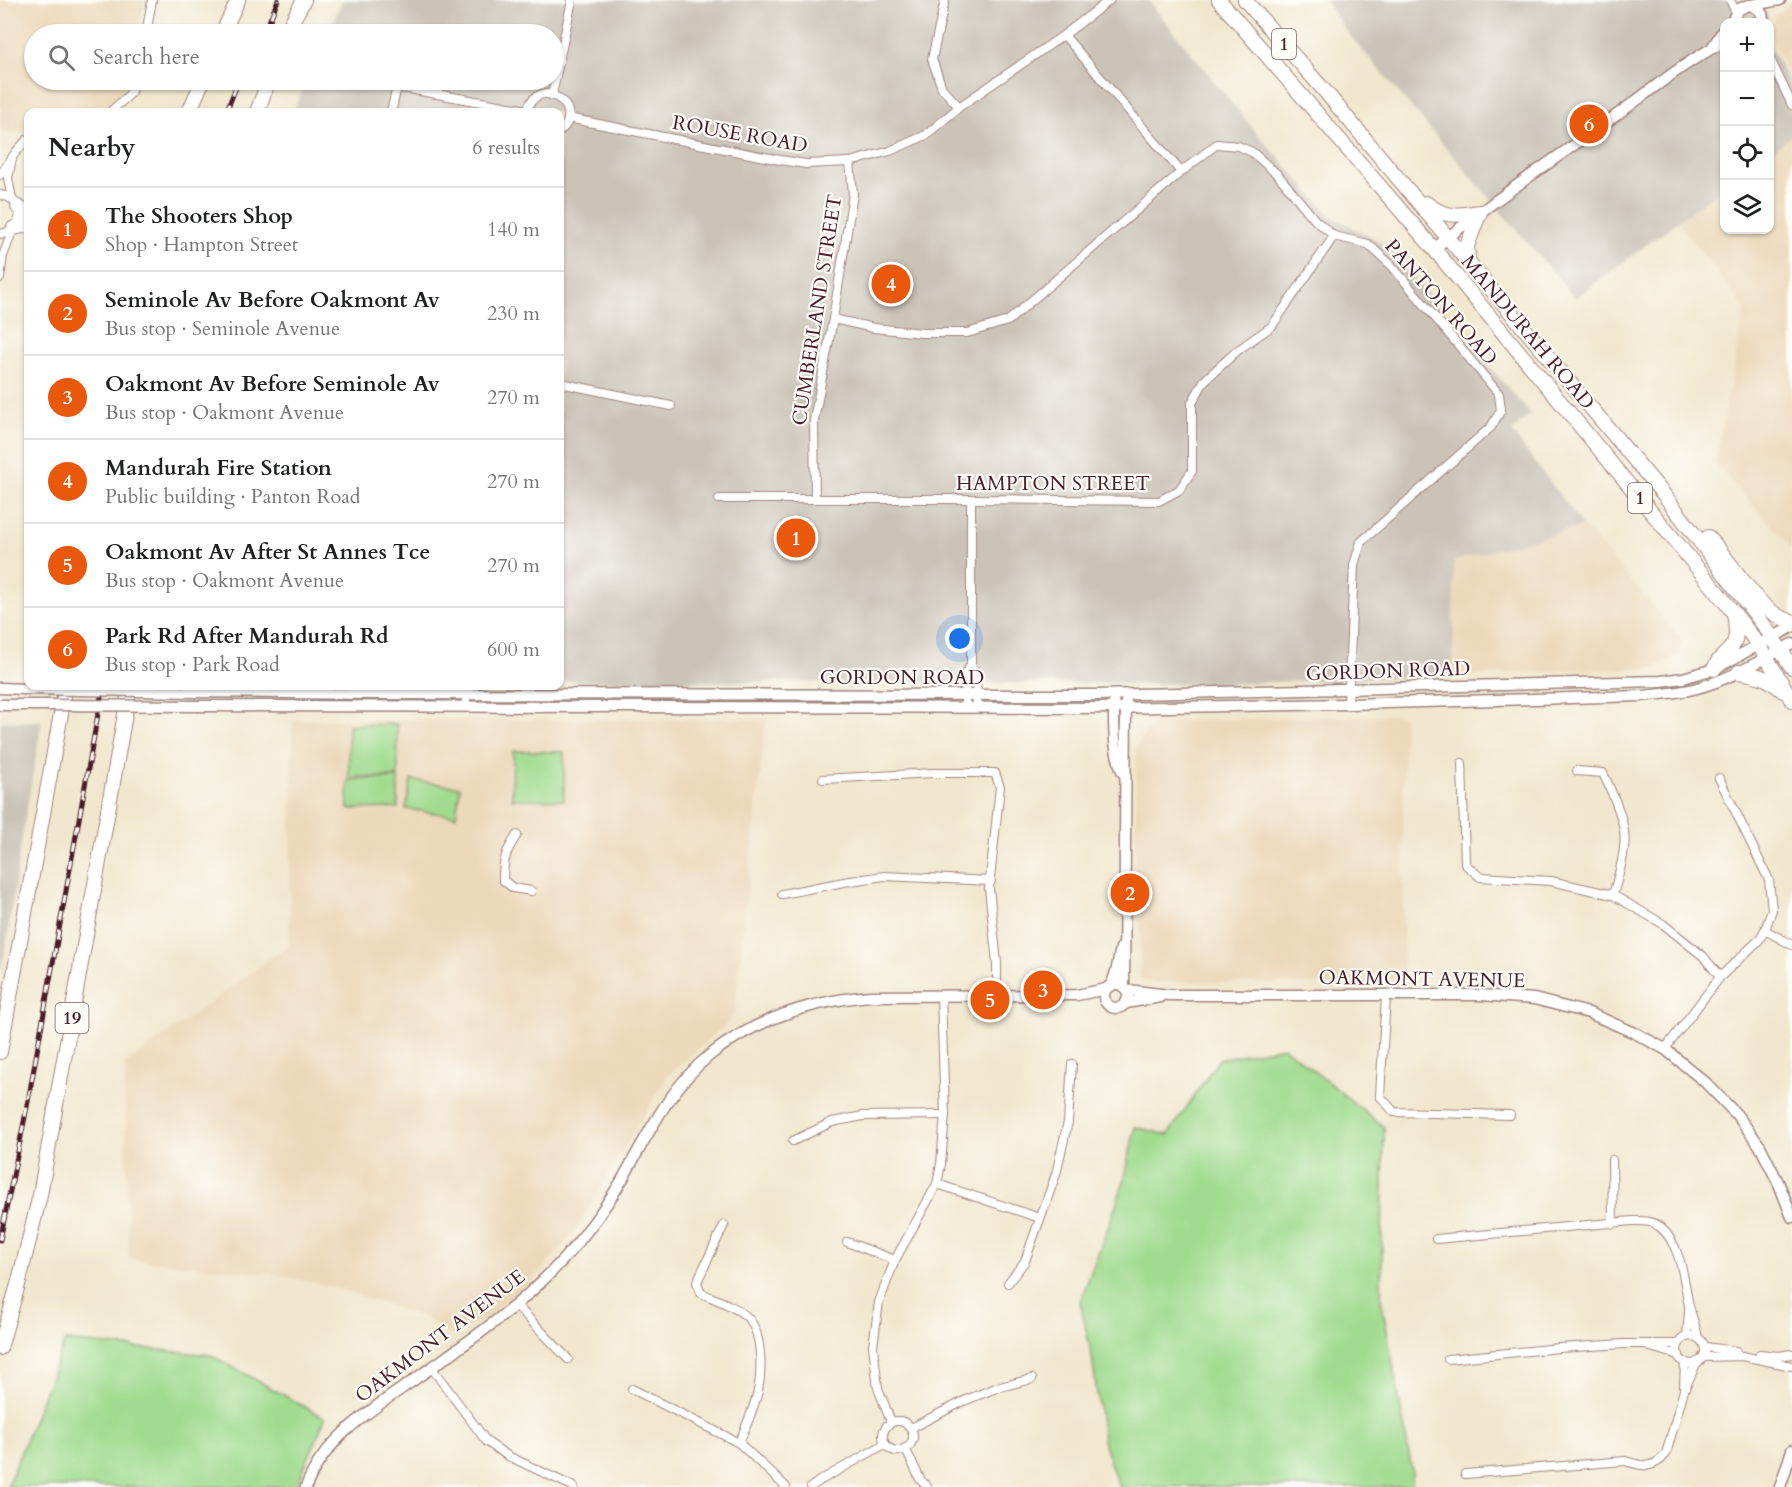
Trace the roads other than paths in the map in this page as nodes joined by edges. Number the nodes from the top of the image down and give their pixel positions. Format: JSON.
{"nodes":[{"id":1,"x":152,"y":0,"type":"edge"},
{"id":2,"x":238,"y":0,"type":"edge"},
{"id":3,"x":304,"y":0,"type":"edge"},
{"id":4,"x":572,"y":0,"type":"edge"},
{"id":5,"x":945,"y":0,"type":"edge"},
{"id":6,"x":1110,"y":0,"type":"edge"},
{"id":7,"x":1219,"y":0,"type":"edge"},
{"id":8,"x":1245,"y":0,"type":"edge"},
{"id":9,"x":1730,"y":0,"type":"edge"},
{"id":10,"x":1781,"y":0,"type":"edge"},
{"id":11,"x":1746,"y":3,"type":"edge"},
{"id":12,"x":1733,"y":18,"type":"edge"},
{"id":13,"x":1734,"y":18,"type":"edge"},
{"id":14,"x":1762,"y":18,"type":"edge"},
{"id":15,"x":1766,"y":18,"type":"edge"},
{"id":16,"x":148,"y":24,"type":"edge"},
{"id":17,"x":227,"y":24,"type":"edge"},
{"id":18,"x":291,"y":24,"type":"edge"},
{"id":19,"x":1064,"y":35,"type":"junction"},
{"id":20,"x":1720,"y":36,"type":"edge"},
{"id":21,"x":564,"y":38,"type":"edge"},
{"id":22,"x":1720,"y":44,"type":"edge"},
{"id":23,"x":1712,"y":48,"type":"junction"},
{"id":24,"x":1774,"y":67,"type":"edge"},
{"id":25,"x":132,"y":90,"type":"edge"},
{"id":26,"x":199,"y":90,"type":"edge"},
{"id":27,"x":265,"y":90,"type":"edge"},
{"id":28,"x":397,"y":90,"type":"edge"},
{"id":29,"x":414,"y":90,"type":"edge"},
{"id":30,"x":553,"y":90,"type":"edge"},
{"id":31,"x":552,"y":94,"type":"junction"},
{"id":32,"x":1792,"y":105,"type":"edge"},
{"id":33,"x":959,"y":107,"type":"junction"},
{"id":34,"x":115,"y":108,"type":"edge"},
{"id":35,"x":191,"y":108,"type":"edge"},
{"id":36,"x":258,"y":108,"type":"edge"},
{"id":37,"x":392,"y":108,"type":"edge"},
{"id":38,"x":511,"y":108,"type":"edge"},
{"id":39,"x":528,"y":108,"type":"edge"},
{"id":40,"x":568,"y":118,"type":"junction"},
{"id":41,"x":564,"y":127,"type":"edge"},
{"id":42,"x":24,"y":144,"type":"edge"},
{"id":43,"x":14,"y":155,"type":"junction"},
{"id":44,"x":850,"y":162,"type":"junction"},
{"id":45,"x":1180,"y":172,"type":"junction"},
{"id":46,"x":0,"y":175,"type":"edge"},
{"id":47,"x":1403,"y":183,"type":"junction"},
{"id":48,"x":0,"y":195,"type":"edge"},
{"id":49,"x":20,"y":206,"type":"edge"},
{"id":50,"x":1480,"y":212,"type":"junction"},
{"id":51,"x":24,"y":226,"type":"edge"},
{"id":52,"x":13,"y":229,"type":"junction"},
{"id":53,"x":0,"y":234,"type":"edge"},
{"id":54,"x":1445,"y":234,"type":"junction"},
{"id":55,"x":1334,"y":236,"type":"junction"},
{"id":56,"x":1431,"y":246,"type":"junction"},
{"id":57,"x":1468,"y":261,"type":"junction"},
{"id":58,"x":0,"y":278,"type":"edge"},
{"id":59,"x":833,"y":319,"type":"junction"},
{"id":60,"x":564,"y":384,"type":"edge"},
{"id":61,"x":671,"y":406,"type":"dead end"},
{"id":62,"x":719,"y":499,"type":"dead end"},
{"id":63,"x":815,"y":499,"type":"junction"},
{"id":64,"x":971,"y":499,"type":"junction"},
{"id":65,"x":1687,"y":522,"type":"junction"},
{"id":66,"x":1733,"y":612,"type":"junction"},
{"id":67,"x":1792,"y":621,"type":"edge"},
{"id":68,"x":1792,"y":627,"type":"edge"},
{"id":69,"x":1773,"y":637,"type":"junction"},
{"id":70,"x":1759,"y":645,"type":"junction"},
{"id":71,"x":1787,"y":647,"type":"edge"},
{"id":72,"x":1767,"y":657,"type":"junction"},
{"id":73,"x":971,"y":665,"type":"junction"},
{"id":74,"x":1792,"y":667,"type":"edge"},
{"id":75,"x":1714,"y":669,"type":"junction"},
{"id":76,"x":1739,"y":672,"type":"junction"},
{"id":77,"x":1592,"y":683,"type":"junction"},
{"id":78,"x":1531,"y":685,"type":"junction"},
{"id":79,"x":0,"y":688,"type":"edge"},
{"id":80,"x":24,"y":689,"type":"edge"},
{"id":81,"x":65,"y":690,"type":"edge"},
{"id":82,"x":81,"y":690,"type":"edge"},
{"id":83,"x":129,"y":690,"type":"edge"},
{"id":84,"x":466,"y":690,"type":"edge"},
{"id":85,"x":1347,"y":690,"type":"junction"},
{"id":86,"x":965,"y":695,"type":"junction"},
{"id":87,"x":977,"y":695,"type":"junction"},
{"id":88,"x":1113,"y":695,"type":"junction"},
{"id":89,"x":1126,"y":695,"type":"junction"},
{"id":90,"x":1593,"y":697,"type":"junction"},
{"id":91,"x":1531,"y":699,"type":"junction"},
{"id":92,"x":1792,"y":699,"type":"edge"},
{"id":93,"x":1348,"y":704,"type":"junction"},
{"id":94,"x":0,"y":705,"type":"edge"},
{"id":95,"x":466,"y":707,"type":"junction"},
{"id":96,"x":971,"y":708,"type":"junction"},
{"id":97,"x":1114,"y":708,"type":"junction"},
{"id":98,"x":1126,"y":708,"type":"junction"},
{"id":99,"x":1462,"y":763,"type":"dead end"},
{"id":100,"x":1577,"y":771,"type":"dead end"},
{"id":101,"x":1125,"y":776,"type":"junction"},
{"id":102,"x":1719,"y":778,"type":"dead end"},
{"id":103,"x":823,"y":779,"type":"dead end"},
{"id":104,"x":517,"y":835,"type":"dead end"},
{"id":105,"x":991,"y":881,"type":"junction"},
{"id":106,"x":531,"y":891,"type":"dead end"},
{"id":107,"x":782,"y":894,"type":"dead end"},
{"id":108,"x":1613,"y":895,"type":"junction"},
{"id":109,"x":1765,"y":930,"type":"junction"},
{"id":110,"x":1125,"y":936,"type":"junction"},
{"id":111,"x":1792,"y":945,"type":"edge"},
{"id":112,"x":1720,"y":977,"type":"junction"},
{"id":113,"x":1108,"y":988,"type":"junction"},
{"id":114,"x":1125,"y":989,"type":"junction"},
{"id":115,"x":941,"y":995,"type":"junction"},
{"id":116,"x":997,"y":995,"type":"junction"},
{"id":117,"x":1077,"y":995,"type":"junction"},
{"id":118,"x":1169,"y":995,"type":"junction"},
{"id":119,"x":1386,"y":996,"type":"junction"},
{"id":120,"x":1126,"y":1003,"type":"junction"},
{"id":121,"x":1108,"y":1005,"type":"junction"},
{"id":122,"x":1665,"y":1049,"type":"junction"},
{"id":123,"x":0,"y":1052,"type":"edge"},
{"id":124,"x":1072,"y":1064,"type":"dead end"},
{"id":125,"x":945,"y":1115,"type":"junction"},
{"id":126,"x":1509,"y":1115,"type":"dead end"},
{"id":127,"x":793,"y":1141,"type":"dead end"},
{"id":128,"x":1612,"y":1160,"type":"dead end"},
{"id":129,"x":937,"y":1184,"type":"junction"},
{"id":130,"x":1792,"y":1217,"type":"edge"},
{"id":131,"x":1040,"y":1218,"type":"junction"},
{"id":132,"x":1613,"y":1224,"type":"junction"},
{"id":133,"x":724,"y":1225,"type":"dead end"},
{"id":134,"x":1436,"y":1239,"type":"dead end"},
{"id":135,"x":848,"y":1242,"type":"dead end"},
{"id":136,"x":895,"y":1260,"type":"junction"},
{"id":137,"x":1008,"y":1283,"type":"dead end"},
{"id":138,"x":516,"y":1305,"type":"junction"},
{"id":139,"x":1689,"y":1307,"type":"junction"},
{"id":140,"x":1687,"y":1337,"type":"junction"},
{"id":141,"x":1698,"y":1338,"type":"junction"},
{"id":142,"x":1679,"y":1344,"type":"junction"},
{"id":143,"x":1642,"y":1345,"type":"junction"},
{"id":144,"x":1705,"y":1347,"type":"junction"},
{"id":145,"x":0,"y":1348,"type":"edge"},
{"id":146,"x":1792,"y":1354,"type":"edge"},
{"id":147,"x":1682,"y":1358,"type":"junction"},
{"id":148,"x":568,"y":1359,"type":"dead end"},
{"id":149,"x":1448,"y":1359,"type":"dead end"},
{"id":150,"x":1700,"y":1359,"type":"junction"},
{"id":151,"x":1792,"y":1366,"type":"edge"},
{"id":152,"x":431,"y":1367,"type":"junction"},
{"id":153,"x":1032,"y":1379,"type":"dead end"},
{"id":154,"x":632,"y":1389,"type":"dead end"},
{"id":155,"x":1684,"y":1390,"type":"junction"},
{"id":156,"x":891,"y":1422,"type":"junction"},
{"id":157,"x":911,"y":1428,"type":"junction"},
{"id":158,"x":739,"y":1443,"type":"junction"},
{"id":159,"x":885,"y":1444,"type":"junction"},
{"id":160,"x":905,"y":1448,"type":"junction"},
{"id":161,"x":1792,"y":1450,"type":"edge"},
{"id":162,"x":1465,"y":1474,"type":"dead end"},
{"id":163,"x":306,"y":1487,"type":"edge"},
{"id":164,"x":574,"y":1487,"type":"edge"},
{"id":165,"x":786,"y":1487,"type":"edge"},
{"id":166,"x":811,"y":1487,"type":"edge"},
{"id":167,"x":927,"y":1487,"type":"edge"},
{"id":168,"x":1780,"y":1487,"type":"edge"}],
"edges":[{"from":1,"to":16,"type":"street"},
{"from":2,"to":17,"type":"highway"},
{"from":3,"to":18,"type":"highway"},
{"from":4,"to":21,"type":"street"},
{"from":5,"to":33,"type":"street"},
{"from":6,"to":19,"type":"street","name":"ROUSE ROAD"},
{"from":7,"to":56,"type":"highway","name":"MANDURAH ROAD","number":"1"},
{"from":8,"to":47,"type":"highway","name":"MANDURAH ROAD","number":"1"},
{"from":9,"to":12,"type":"street"},
{"from":10,"to":11,"type":"main road"},
{"from":10,"to":15,"type":"main road"},
{"from":11,"to":13,"type":"main road"},
{"from":11,"to":14,"type":"main road"},
{"from":19,"to":33,"type":"street","name":"ROUSE ROAD"},
{"from":19,"to":45,"type":"street"},
{"from":20,"to":23,"type":"main road"},
{"from":22,"to":23,"type":"main road"},
{"from":23,"to":50,"type":"main road"},
{"from":24,"to":32,"type":"street"},
{"from":25,"to":34,"type":"street"},
{"from":26,"to":35,"type":"highway"},
{"from":27,"to":36,"type":"highway"},
{"from":28,"to":37,"type":"street"},
{"from":29,"to":38,"type":"street"},
{"from":30,"to":31,"type":"street"},
{"from":31,"to":39,"type":"street"},
{"from":31,"to":40,"type":"street"},
{"from":33,"to":44,"type":"street","name":"ROUSE ROAD"},
{"from":40,"to":41,"type":"street"},
{"from":40,"to":44,"type":"street","name":"ROUSE ROAD"},
{"from":42,"to":43,"type":"street"},
{"from":43,"to":46,"type":"street"},
{"from":43,"to":49,"type":"street"},
{"from":44,"to":59,"type":"street","name":"CUMBERLAND STREET"},
{"from":45,"to":55,"type":"street","name":"PANTON ROAD"},
{"from":45,"to":59,"type":"street","name":"PANTON ROAD"},
{"from":47,"to":50,"type":"highway"},
{"from":47,"to":54,"type":"highway","name":"MANDURAH ROAD","number":"1"},
{"from":48,"to":49,"type":"street"},
{"from":49,"to":52,"type":"street"},
{"from":50,"to":54,"type":"main road"},
{"from":50,"to":57,"type":"highway"},
{"from":51,"to":52,"type":"highway"},
{"from":52,"to":53,"type":"street"},
{"from":52,"to":58,"type":"street"},
{"from":54,"to":56,"type":"main road"},
{"from":54,"to":57,"type":"highway","name":"MANDURAH ROAD","number":"1"},
{"from":55,"to":64,"type":"street","name":"HAMPTON STREET"},
{"from":55,"to":85,"type":"street","name":"PANTON ROAD"},
{"from":56,"to":66,"type":"highway","name":"MANDURAH ROAD","number":"1"},
{"from":57,"to":65,"type":"highway","name":"MANDURAH ROAD","number":"1"},
{"from":59,"to":63,"type":"street","name":"CUMBERLAND STREET"},
{"from":60,"to":61,"type":"street"},
{"from":62,"to":63,"type":"street","name":"HAMPTON STREET"},
{"from":63,"to":64,"type":"street","name":"HAMPTON STREET"},
{"from":64,"to":73,"type":"street"},
{"from":65,"to":67,"type":"highway"},
{"from":65,"to":69,"type":"highway","name":"MANDURAH ROAD","number":"1"},
{"from":66,"to":70,"type":"highway","name":"MANDURAH ROAD","number":"1"},
{"from":66,"to":75,"type":"highway"},
{"from":68,"to":69,"type":"main road","name":"GORDON ROAD"},
{"from":69,"to":70,"type":"main road","name":"GORDON ROAD"},
{"from":69,"to":71,"type":"highway","name":"MANDURAH ROAD","number":"1"},
{"from":70,"to":72,"type":"highway","name":"MANDURAH ROAD","number":"1"},
{"from":70,"to":75,"type":"main road","name":"GORDON ROAD"},
{"from":71,"to":72,"type":"main road","name":"GORDON ROAD"},
{"from":71,"to":74,"type":"highway","name":"MANDURAH ROAD","number":"1"},
{"from":72,"to":76,"type":"main road","name":"GORDON ROAD"},
{"from":72,"to":92,"type":"highway","name":"MANDURAH ROAD","number":"1"},
{"from":73,"to":86,"type":"street"},
{"from":73,"to":87,"type":"street"},
{"from":75,"to":77,"type":"main road","name":"GORDON ROAD"},
{"from":76,"to":90,"type":"main road","name":"GORDON ROAD"},
{"from":76,"to":92,"type":"highway"},
{"from":77,"to":78,"type":"main road","name":"GORDON ROAD"},
{"from":77,"to":90,"type":"main road"},
{"from":78,"to":85,"type":"main road","name":"GORDON ROAD"},
{"from":78,"to":91,"type":"main road"},
{"from":79,"to":80,"type":"main road","name":"GORDON ROAD","bridge":true},
{"from":81,"to":123,"type":"highway"},
{"from":82,"to":84,"type":"main road","name":"GORDON ROAD","bridge":true},
{"from":83,"to":145,"type":"highway","number":"19"},
{"from":84,"to":86,"type":"main road","name":"GORDON ROAD"},
{"from":84,"to":95,"type":"street"},
{"from":85,"to":89,"type":"main road","name":"GORDON ROAD"},
{"from":85,"to":93,"type":"street","name":"PANTON ROAD"},
{"from":86,"to":87,"type":"main road","name":"GORDON ROAD"},
{"from":86,"to":96,"type":"street"},
{"from":87,"to":88,"type":"main road","name":"GORDON ROAD"},
{"from":87,"to":96,"type":"street"},
{"from":88,"to":89,"type":"main road","name":"GORDON ROAD"},
{"from":88,"to":97,"type":"main road"},
{"from":89,"to":98,"type":"main road"},
{"from":90,"to":91,"type":"main road","name":"GORDON ROAD"},
{"from":91,"to":93,"type":"main road","name":"GORDON ROAD"},
{"from":93,"to":98,"type":"main road","name":"GORDON ROAD"},
{"from":94,"to":95,"type":"main road","name":"GORDON ROAD","bridge":true},
{"from":95,"to":96,"type":"main road","name":"GORDON ROAD"},
{"from":96,"to":97,"type":"main road","name":"GORDON ROAD"},
{"from":97,"to":98,"type":"main road","name":"GORDON ROAD"},
{"from":97,"to":101,"type":"main road"},
{"from":98,"to":101,"type":"main road"},
{"from":99,"to":108,"type":"street"},
{"from":100,"to":108,"type":"street"},
{"from":101,"to":110,"type":"main road"},
{"from":102,"to":109,"type":"street"},
{"from":103,"to":105,"type":"street"},
{"from":104,"to":106,"type":"street"},
{"from":105,"to":107,"type":"street"},
{"from":105,"to":116,"type":"street"},
{"from":108,"to":112,"type":"street"},
{"from":109,"to":111,"type":"street"},
{"from":109,"to":112,"type":"street"},
{"from":110,"to":113,"type":"main road"},
{"from":110,"to":114,"type":"main road"},
{"from":112,"to":122,"type":"street"},
{"from":113,"to":114,"type":"main road"},
{"from":113,"to":117,"type":"main road","name":"OAKMONT AVENUE"},
{"from":113,"to":121,"type":"main road"},
{"from":114,"to":118,"type":"main road","name":"OAKMONT AVENUE"},
{"from":114,"to":120,"type":"main road"},
{"from":115,"to":116,"type":"main road","name":"OAKMONT AVENUE"},
{"from":115,"to":125,"type":"street"},
{"from":115,"to":138,"type":"main road","name":"OAKMONT AVENUE"},
{"from":116,"to":117,"type":"main road","name":"OAKMONT AVENUE"},
{"from":117,"to":121,"type":"main road","name":"OAKMONT AVENUE"},
{"from":118,"to":119,"type":"main road","name":"OAKMONT AVENUE"},
{"from":118,"to":120,"type":"main road","name":"OAKMONT AVENUE"},
{"from":119,"to":122,"type":"main road","name":"OAKMONT AVENUE"},
{"from":119,"to":126,"type":"street"},
{"from":120,"to":121,"type":"main road"},
{"from":122,"to":130,"type":"main road","name":"OAKMONT AVENUE"},
{"from":124,"to":131,"type":"street"},
{"from":125,"to":127,"type":"street"},
{"from":125,"to":129,"type":"street"},
{"from":128,"to":132,"type":"street"},
{"from":129,"to":131,"type":"street"},
{"from":129,"to":136,"type":"street"},
{"from":131,"to":137,"type":"street"},
{"from":132,"to":134,"type":"street"},
{"from":132,"to":139,"type":"street"},
{"from":133,"to":158,"type":"street"},
{"from":135,"to":136,"type":"street"},
{"from":136,"to":156,"type":"street"},
{"from":138,"to":148,"type":"street"},
{"from":138,"to":152,"type":"main road","name":"OAKMONT AVENUE"},
{"from":139,"to":140,"type":"street"},
{"from":139,"to":141,"type":"street"},
{"from":140,"to":141,"type":"street"},
{"from":140,"to":142,"type":"street"},
{"from":141,"to":144,"type":"street"},
{"from":142,"to":143,"type":"street"},
{"from":142,"to":147,"type":"street"},
{"from":143,"to":147,"type":"street"},
{"from":143,"to":149,"type":"street"},
{"from":144,"to":146,"type":"street"},
{"from":144,"to":150,"type":"street"},
{"from":147,"to":150,"type":"street"},
{"from":147,"to":155,"type":"street"},
{"from":150,"to":151,"type":"street"},
{"from":150,"to":155,"type":"street"},
{"from":152,"to":163,"type":"main road","name":"OAKMONT AVENUE"},
{"from":152,"to":164,"type":"street"},
{"from":153,"to":157,"type":"street"},
{"from":154,"to":158,"type":"street"},
{"from":155,"to":162,"type":"street"},
{"from":156,"to":157,"type":"street"},
{"from":156,"to":159,"type":"street"},
{"from":157,"to":160,"type":"street"},
{"from":158,"to":165,"type":"street"},
{"from":159,"to":160,"type":"street"},
{"from":159,"to":166,"type":"street"},
{"from":160,"to":167,"type":"street"},
{"from":161,"to":168,"type":"main road"}]}
